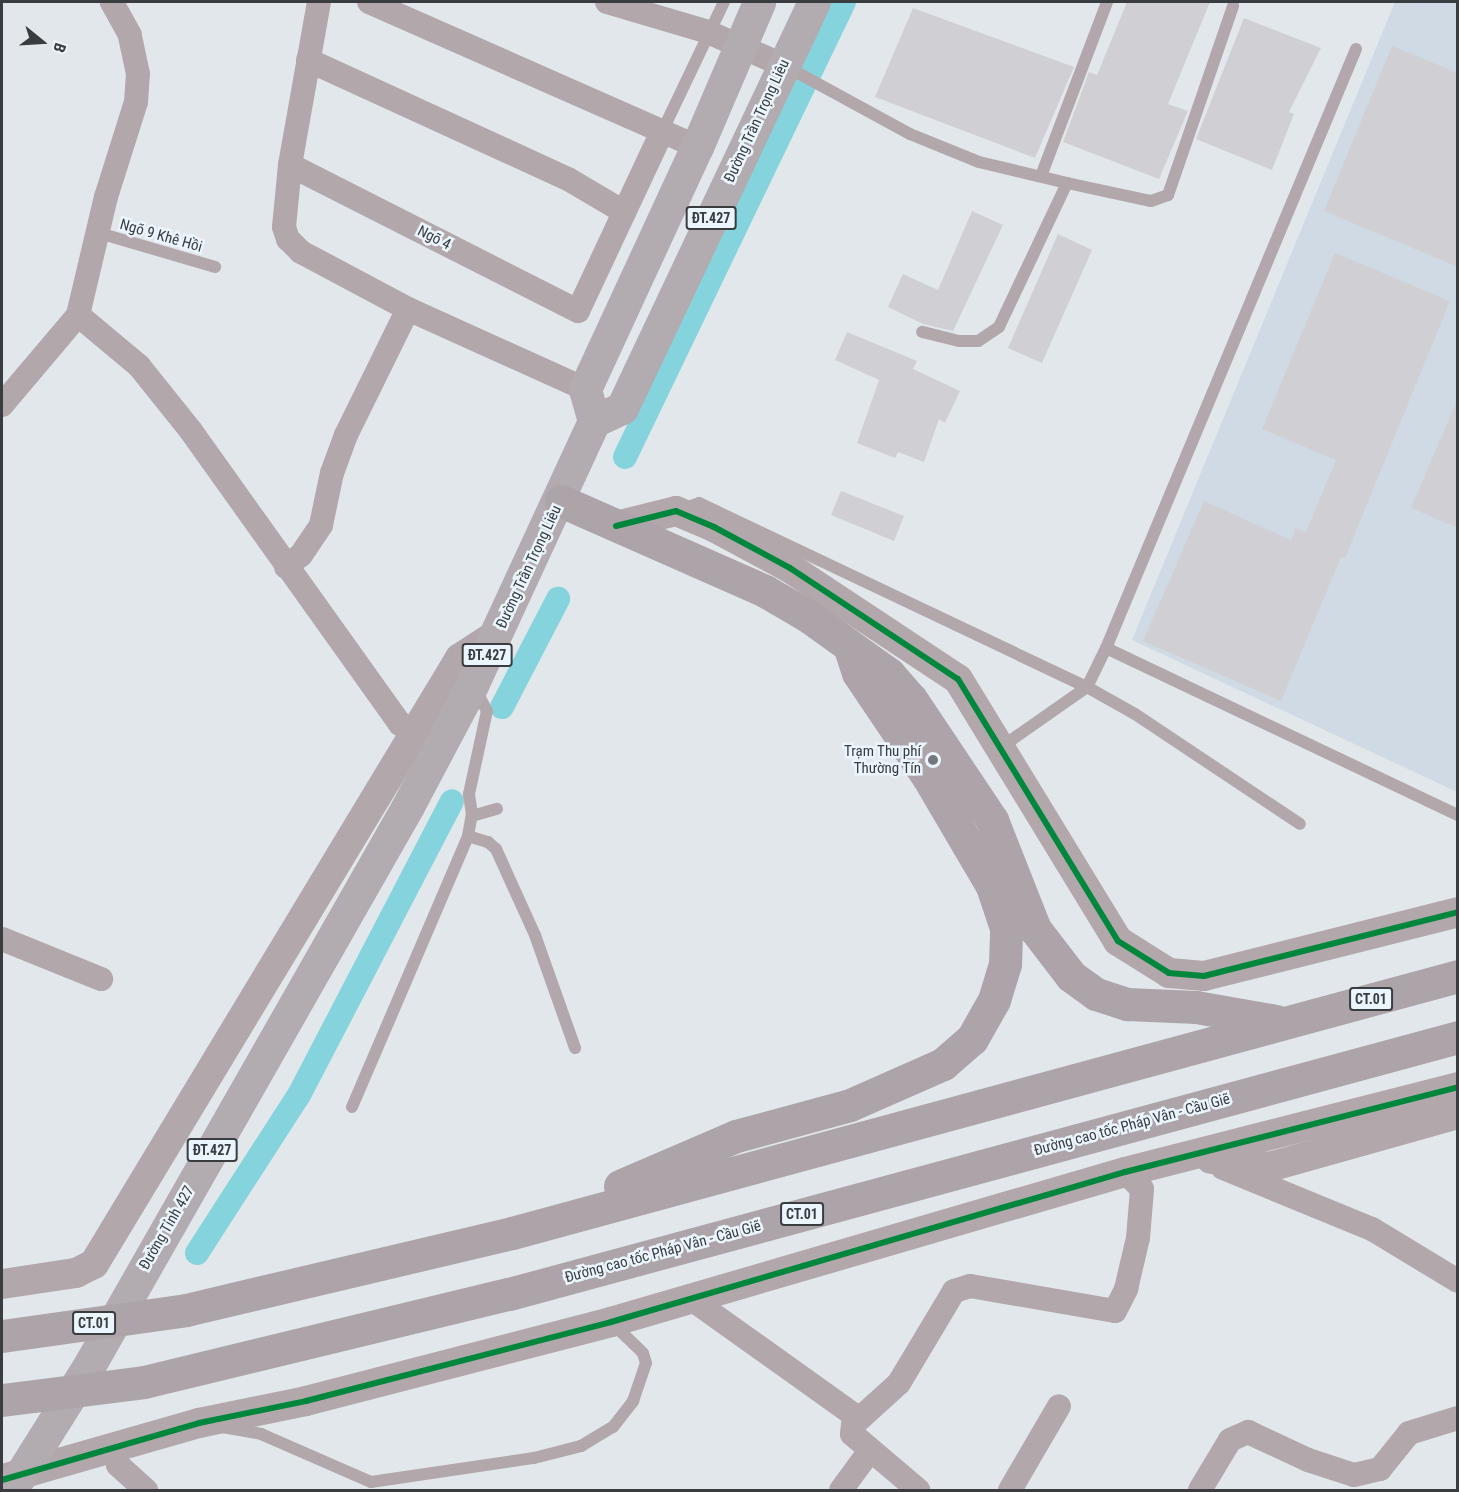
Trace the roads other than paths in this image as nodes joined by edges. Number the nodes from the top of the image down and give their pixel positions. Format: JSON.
{"nodes":[{"id":1,"x":112,"y":2,"type":"edge"},
{"id":2,"x":369,"y":2,"type":"edge"},
{"id":3,"x":607,"y":2,"type":"edge"},
{"id":4,"x":724,"y":2,"type":"edge"},
{"id":5,"x":759,"y":2,"type":"edge"},
{"id":6,"x":814,"y":2,"type":"edge"},
{"id":7,"x":1107,"y":2,"type":"edge"},
{"id":8,"x":311,"y":4,"type":"edge"},
{"id":9,"x":1233,"y":6,"type":"dead end"},
{"id":10,"x":708,"y":32,"type":"junction"},
{"id":11,"x":739,"y":45,"type":"junction"},
{"id":12,"x":1356,"y":49,"type":"dead end"},
{"id":13,"x":308,"y":60,"type":"junction"},
{"id":14,"x":785,"y":66,"type":"junction"},
{"id":15,"x":661,"y":134,"type":"junction"},
{"id":16,"x":697,"y":147,"type":"junction"},
{"id":17,"x":290,"y":165,"type":"junction"},
{"id":18,"x":1041,"y":176,"type":"junction"},
{"id":19,"x":1066,"y":183,"type":"junction"},
{"id":20,"x":624,"y":212,"type":"junction"},
{"id":21,"x":99,"y":233,"type":"junction"},
{"id":22,"x":215,"y":267,"type":"dead end"},
{"id":23,"x":408,"y":309,"type":"junction"},
{"id":24,"x":78,"y":315,"type":"junction"},
{"id":25,"x":922,"y":332,"type":"dead end"},
{"id":26,"x":585,"y":389,"type":"junction"},
{"id":27,"x":2,"y":405,"type":"edge"},
{"id":28,"x":594,"y":421,"type":"junction"},
{"id":29,"x":561,"y":501,"type":"junction"},
{"id":30,"x":676,"y":511,"type":"junction"},
{"id":31,"x":616,"y":526,"type":"junction"},
{"id":32,"x":286,"y":567,"type":"junction"},
{"id":33,"x":497,"y":634,"type":"junction"},
{"id":34,"x":849,"y":648,"type":"junction"},
{"id":35,"x":1106,"y":648,"type":"junction"},
{"id":36,"x":472,"y":685,"type":"junction"},
{"id":37,"x":1087,"y":687,"type":"junction"},
{"id":38,"x":417,"y":731,"type":"junction"},
{"id":39,"x":1000,"y":748,"type":"junction"},
{"id":40,"x":408,"y":806,"type":"joint"},
{"id":41,"x":497,"y":809,"type":"dead end"},
{"id":42,"x":472,"y":815,"type":"junction"},
{"id":43,"x":1458,"y":815,"type":"edge"},
{"id":44,"x":1300,"y":824,"type":"dead end"},
{"id":45,"x":468,"y":836,"type":"junction"},
{"id":46,"x":1458,"y":892,"type":"edge"},
{"id":47,"x":1458,"y":912,"type":"edge"},
{"id":48,"x":2,"y":939,"type":"edge"},
{"id":49,"x":1118,"y":941,"type":"junction"},
{"id":50,"x":1458,"y":976,"type":"edge"},
{"id":51,"x":101,"y":979,"type":"dead end"},
{"id":52,"x":1284,"y":1023,"type":"junction"},
{"id":53,"x":1458,"y":1037,"type":"edge"},
{"id":54,"x":575,"y":1048,"type":"dead end"},
{"id":55,"x":1458,"y":1087,"type":"edge"},
{"id":56,"x":352,"y":1107,"type":"dead end"},
{"id":57,"x":1458,"y":1114,"type":"edge"},
{"id":58,"x":1196,"y":1157,"type":"junction"},
{"id":59,"x":1125,"y":1172,"type":"junction"},
{"id":60,"x":512,"y":1233,"type":"junction"},
{"id":61,"x":1458,"y":1281,"type":"edge"},
{"id":62,"x":2,"y":1284,"type":"edge"},
{"id":63,"x":690,"y":1298,"type":"junction"},
{"id":64,"x":611,"y":1322,"type":"junction"},
{"id":65,"x":2,"y":1336,"type":"edge"},
{"id":66,"x":2,"y":1400,"type":"edge"},
{"id":67,"x":1059,"y":1406,"type":"dead end"},
{"id":68,"x":1458,"y":1418,"type":"edge"},
{"id":69,"x":200,"y":1423,"type":"junction"},
{"id":70,"x":855,"y":1423,"type":"junction"},
{"id":71,"x":115,"y":1448,"type":"junction"},
{"id":72,"x":869,"y":1452,"type":"junction"},
{"id":73,"x":38,"y":1468,"type":"junction"},
{"id":74,"x":2,"y":1469,"type":"edge"},
{"id":75,"x":2,"y":1480,"type":"edge"},
{"id":76,"x":10,"y":1491,"type":"edge"},
{"id":77,"x":146,"y":1491,"type":"edge"},
{"id":78,"x":841,"y":1491,"type":"edge"},
{"id":79,"x":918,"y":1491,"type":"edge"},
{"id":80,"x":1010,"y":1491,"type":"edge"},
{"id":81,"x":1200,"y":1491,"type":"edge"}],
"edges":[{"from":1,"to":21,"type":"street"},
{"from":2,"to":15,"type":"street"},
{"from":3,"to":10,"type":"street"},
{"from":4,"to":10,"type":"lane"},
{"from":5,"to":11,"type":"main road","number":"ĐT.427"},
{"from":6,"to":14,"type":"main road","name":"Đường Trần Trọng Liêu","number":"ĐT.427"},
{"from":7,"to":18,"type":"lane"},
{"from":8,"to":13,"type":"street"},
{"from":9,"to":19,"type":"lane"},
{"from":10,"to":11,"type":"street"},
{"from":10,"to":15,"type":"lane"},
{"from":11,"to":14,"type":"street"},
{"from":11,"to":16,"type":"main road","number":"ĐT.427"},
{"from":12,"to":35,"type":"lane"},
{"from":13,"to":17,"type":"street"},
{"from":13,"to":20,"type":"street"},
{"from":14,"to":18,"type":"lane"},
{"from":14,"to":28,"type":"main road","name":"Đường Trần Trọng Liêu","number":"ĐT.427"},
{"from":15,"to":16,"type":"street"},
{"from":15,"to":20,"type":"street"},
{"from":16,"to":26,"type":"main road","number":"ĐT.427"},
{"from":17,"to":20,"type":"street","name":"Ngõ 4"},
{"from":17,"to":23,"type":"street"},
{"from":18,"to":19,"type":"lane"},
{"from":19,"to":25,"type":"lane"},
{"from":21,"to":22,"type":"lane","name":"Ngõ 9 Khê Hồi"},
{"from":21,"to":24,"type":"street"},
{"from":23,"to":26,"type":"street"},
{"from":23,"to":32,"type":"street"},
{"from":24,"to":27,"type":"street"},
{"from":24,"to":32,"type":"street"},
{"from":26,"to":28,"type":"main road"},
{"from":28,"to":29,"type":"main road","name":"Đường Trần Trọng Liêu","number":"ĐT.427"},
{"from":29,"to":31,"type":"highway"},
{"from":29,"to":33,"type":"main road","name":"Đường Trần Trọng Liêu","number":"ĐT.427"},
{"from":30,"to":31,"type":"street"},
{"from":30,"to":37,"type":"lane"},
{"from":30,"to":39,"type":"street"},
{"from":31,"to":34,"type":"highway"},
{"from":32,"to":38,"type":"street"},
{"from":33,"to":36,"type":"main road","name":"Đường Trần Trọng Liêu","number":"ĐT.427"},
{"from":33,"to":38,"type":"street"},
{"from":34,"to":52,"type":"highway"},
{"from":34,"to":60,"type":"highway"},
{"from":35,"to":37,"type":"lane"},
{"from":35,"to":43,"type":"lane"},
{"from":36,"to":40,"type":"main road","name":"Đường Trần Trọng Liêu","number":"ĐT.427"},
{"from":36,"to":42,"type":"lane"},
{"from":37,"to":39,"type":"lane"},
{"from":37,"to":44,"type":"lane"},
{"from":38,"to":62,"type":"street"},
{"from":39,"to":49,"type":"street"},
{"from":40,"to":76,"type":"main road","name":"Đường Tỉnh 427","number":"ĐT.427"},
{"from":41,"to":42,"type":"lane"},
{"from":42,"to":45,"type":"lane"},
{"from":45,"to":54,"type":"lane"},
{"from":45,"to":56,"type":"lane"},
{"from":46,"to":49,"type":"street"},
{"from":47,"to":49,"type":"street"},
{"from":48,"to":51,"type":"street"},
{"from":50,"to":52,"type":"highway","number":"CT.01"},
{"from":52,"to":60,"type":"highway","number":"CT.01"},
{"from":53,"to":66,"type":"highway","name":"Đường cao tốc Pháp Vân - Cầu Giẽ","number":"CT.01"},
{"from":55,"to":58,"type":"street"},
{"from":57,"to":58,"type":"street"},
{"from":58,"to":59,"type":"street"},
{"from":58,"to":61,"type":"street"},
{"from":59,"to":63,"type":"street"},
{"from":59,"to":70,"type":"street"},
{"from":60,"to":65,"type":"highway","number":"CT.01"},
{"from":63,"to":64,"type":"street"},
{"from":63,"to":70,"type":"street"},
{"from":64,"to":69,"type":"street"},
{"from":64,"to":69,"type":"lane"},
{"from":67,"to":80,"type":"street"},
{"from":68,"to":81,"type":"street"},
{"from":69,"to":71,"type":"street"},
{"from":70,"to":72,"type":"street"},
{"from":71,"to":73,"type":"street"},
{"from":71,"to":77,"type":"street"},
{"from":72,"to":78,"type":"street"},
{"from":72,"to":79,"type":"street"},
{"from":73,"to":74,"type":"lane"},
{"from":73,"to":75,"type":"street"}]}
